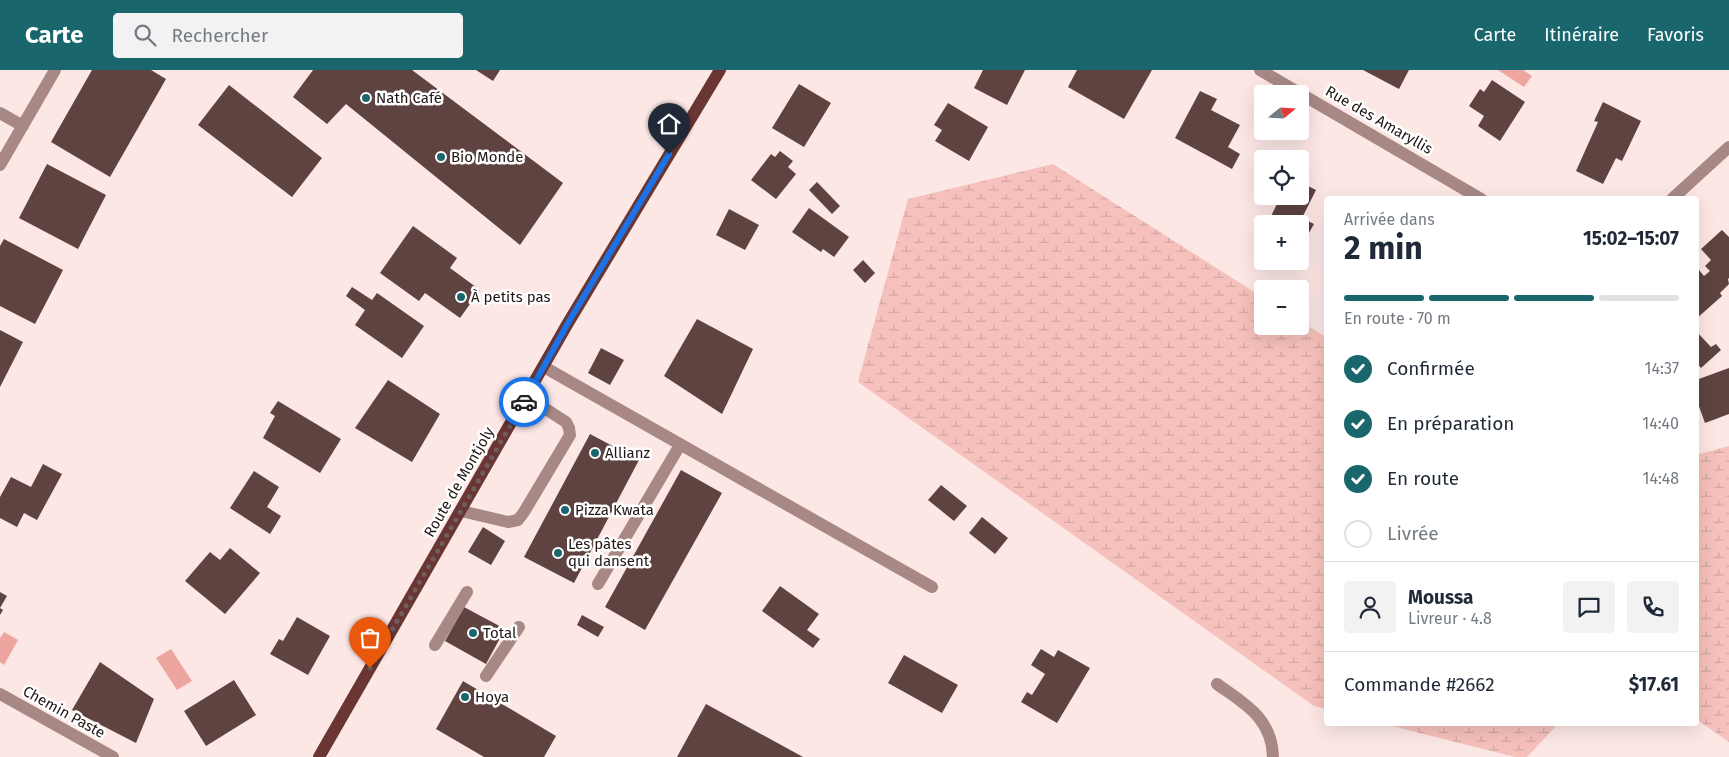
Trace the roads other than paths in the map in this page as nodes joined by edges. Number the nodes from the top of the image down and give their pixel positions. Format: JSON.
{"nodes":[{"id":1,"x":55,"y":70,"type":"edge"},
{"id":2,"x":720,"y":70,"type":"edge"},
{"id":3,"x":1260,"y":70,"type":"edge"},
{"id":4,"x":0,"y":113,"type":"edge"},
{"id":5,"x":23,"y":126,"type":"junction"},
{"id":6,"x":1729,"y":147,"type":"edge"},
{"id":7,"x":0,"y":165,"type":"edge"},
{"id":8,"x":1477,"y":196,"type":"edge"},
{"id":9,"x":1675,"y":196,"type":"edge"},
{"id":10,"x":544,"y":367,"type":"junction"},
{"id":11,"x":527,"y":397,"type":"junction"},
{"id":12,"x":680,"y":445,"type":"junction"},
{"id":13,"x":461,"y":511,"type":"junction"},
{"id":14,"x":598,"y":584,"type":"dead end"},
{"id":15,"x":932,"y":587,"type":"dead end"},
{"id":16,"x":467,"y":592,"type":"dead end"},
{"id":17,"x":519,"y":627,"type":"dead end"},
{"id":18,"x":435,"y":644,"type":"dead end"},
{"id":19,"x":486,"y":676,"type":"dead end"},
{"id":20,"x":1217,"y":684,"type":"dead end"},
{"id":21,"x":0,"y":694,"type":"edge"},
{"id":22,"x":113,"y":757,"type":"edge"},
{"id":23,"x":320,"y":757,"type":"edge"},
{"id":24,"x":1273,"y":757,"type":"edge"}],
"edges":[{"from":1,"to":5,"type":"street"},
{"from":2,"to":10,"type":"main road","name":"Route de Montjoly"},
{"from":3,"to":8,"type":"street","name":"Rue des Amaryllis"},
{"from":4,"to":5,"type":"street"},
{"from":5,"to":7,"type":"street"},
{"from":6,"to":9,"type":"street"},
{"from":10,"to":11,"type":"main road","name":"Route de Montjoly"},
{"from":10,"to":12,"type":"street"},
{"from":11,"to":13,"type":"main road","name":"Route de Montjoly"},
{"from":11,"to":13,"type":"street"},
{"from":12,"to":14,"type":"street"},
{"from":12,"to":15,"type":"street"},
{"from":13,"to":23,"type":"main road","name":"Route de Montjoly"},
{"from":16,"to":18,"type":"street"},
{"from":17,"to":19,"type":"street"},
{"from":20,"to":24,"type":"street"},
{"from":21,"to":22,"type":"street","name":"Chemin Paste"}]}
